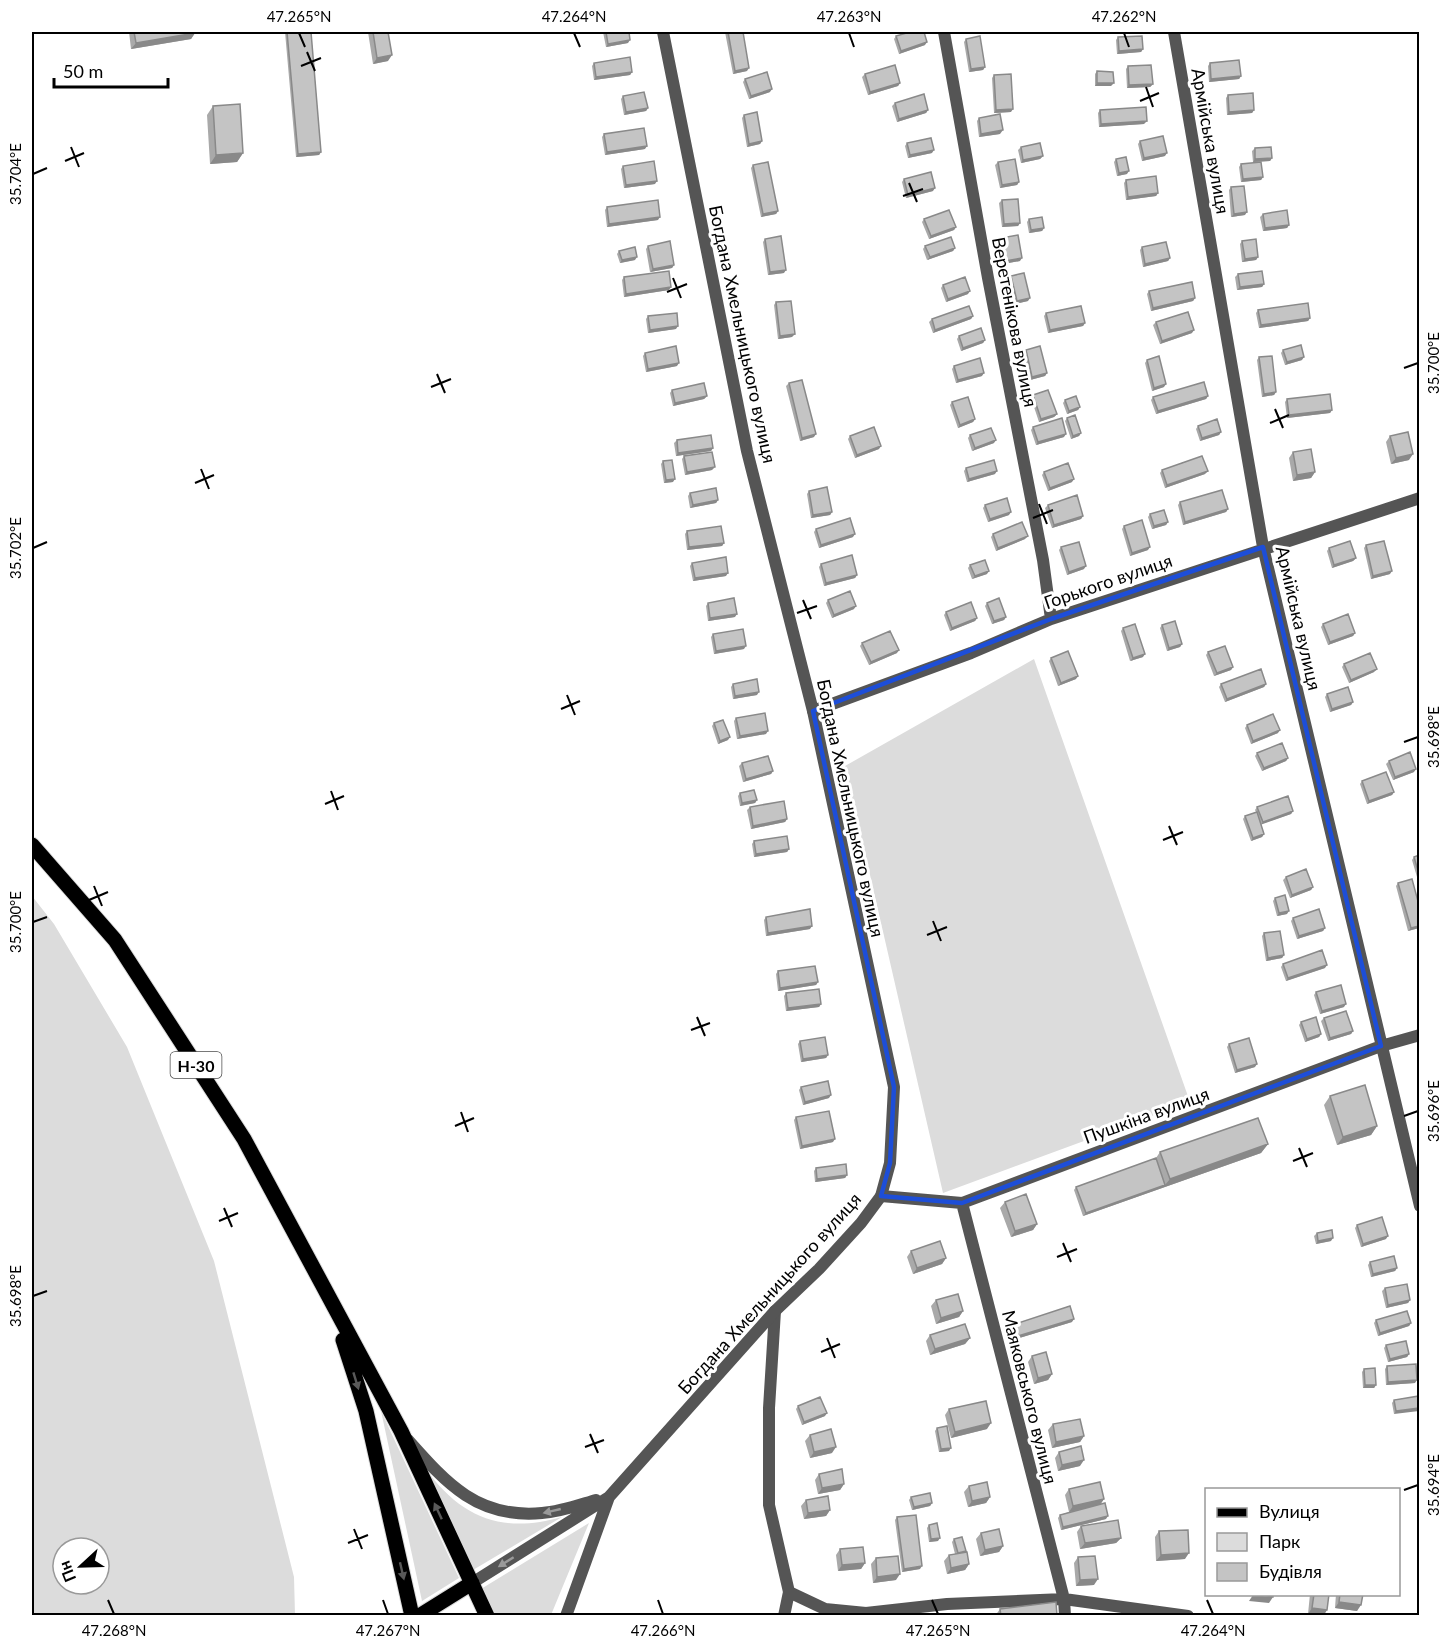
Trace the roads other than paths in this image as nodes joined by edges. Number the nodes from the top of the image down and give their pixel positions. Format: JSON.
{"nodes":[{"id":1,"x":663,"y":32,"type":"edge"},
{"id":2,"x":944,"y":32,"type":"edge"},
{"id":3,"x":1174,"y":32,"type":"edge"},
{"id":4,"x":1419,"y":498,"type":"edge"},
{"id":5,"x":1263,"y":548,"type":"junction"},
{"id":6,"x":1051,"y":619,"type":"junction"},
{"id":7,"x":813,"y":711,"type":"junction"},
{"id":8,"x":32,"y":845,"type":"edge"},
{"id":9,"x":1419,"y":1035,"type":"edge"},
{"id":10,"x":1381,"y":1046,"type":"junction"},
{"id":11,"x":881,"y":1196,"type":"junction"},
{"id":12,"x":962,"y":1203,"type":"junction"},
{"id":13,"x":1419,"y":1206,"type":"edge"},
{"id":14,"x":333,"y":1305,"type":"junction"},
{"id":15,"x":775,"y":1311,"type":"junction"},
{"id":16,"x":401,"y":1431,"type":"junction"},
{"id":17,"x":609,"y":1497,"type":"junction"},
{"id":18,"x":472,"y":1583,"type":"junction"},
{"id":19,"x":789,"y":1592,"type":"junction"},
{"id":20,"x":1064,"y":1599,"type":"junction"},
{"id":21,"x":412,"y":1616,"type":"edge"},
{"id":22,"x":419,"y":1616,"type":"edge"},
{"id":23,"x":487,"y":1616,"type":"edge"},
{"id":24,"x":566,"y":1616,"type":"edge"},
{"id":25,"x":784,"y":1616,"type":"edge"},
{"id":26,"x":1065,"y":1616,"type":"edge"},
{"id":27,"x":1188,"y":1616,"type":"edge"}],
"edges":[{"from":1,"to":7,"type":"street","name":"Богдана Хмельницького вулиця"},
{"from":2,"to":6,"type":"street","name":"Веретенікова вулиця"},
{"from":3,"to":5,"type":"street","name":"Армійська вулиця"},
{"from":4,"to":5,"type":"street","name":"Горького вулиця"},
{"from":5,"to":6,"type":"street","name":"Горького вулиця"},
{"from":5,"to":10,"type":"street","name":"Армійська вулиця"},
{"from":6,"to":7,"type":"street","name":"Горького вулиця"},
{"from":7,"to":11,"type":"street","name":"Богдана Хмельницького вулиця"},
{"from":8,"to":14,"type":"main road","number":"Н-30"},
{"from":9,"to":10,"type":"street","name":"Пушкіна вулиця"},
{"from":10,"to":12,"type":"street","name":"Пушкіна вулиця"},
{"from":10,"to":13,"type":"street","name":"Армійська вулиця"},
{"from":11,"to":12,"type":"street","name":"Пушкіна вулиця"},
{"from":11,"to":15,"type":"street","name":"Богдана Хмельницького вулиця"},
{"from":12,"to":20,"type":"street","name":"Маяковського вулиця"},
{"from":14,"to":16,"type":"main road","number":"Н-30"},
{"from":14,"to":21,"type":"main road","number":"Н-30","one_way":true},
{"from":15,"to":17,"type":"street","name":"Богдана Хмельницького вулиця"},
{"from":15,"to":19,"type":"street"},
{"from":17,"to":16,"type":"street","one_way":true},
{"from":18,"to":16,"type":"main road","number":"Н-30","one_way":true},
{"from":17,"to":18,"type":"street","one_way":true},
{"from":17,"to":24,"type":"street"},
{"from":18,"to":22,"type":"main road"},
{"from":18,"to":23,"type":"main road","number":"Н-30"},
{"from":19,"to":20,"type":"street"},
{"from":19,"to":25,"type":"street"},
{"from":20,"to":26,"type":"street","name":"Маяковського вулиця"},
{"from":20,"to":27,"type":"street"}]}
